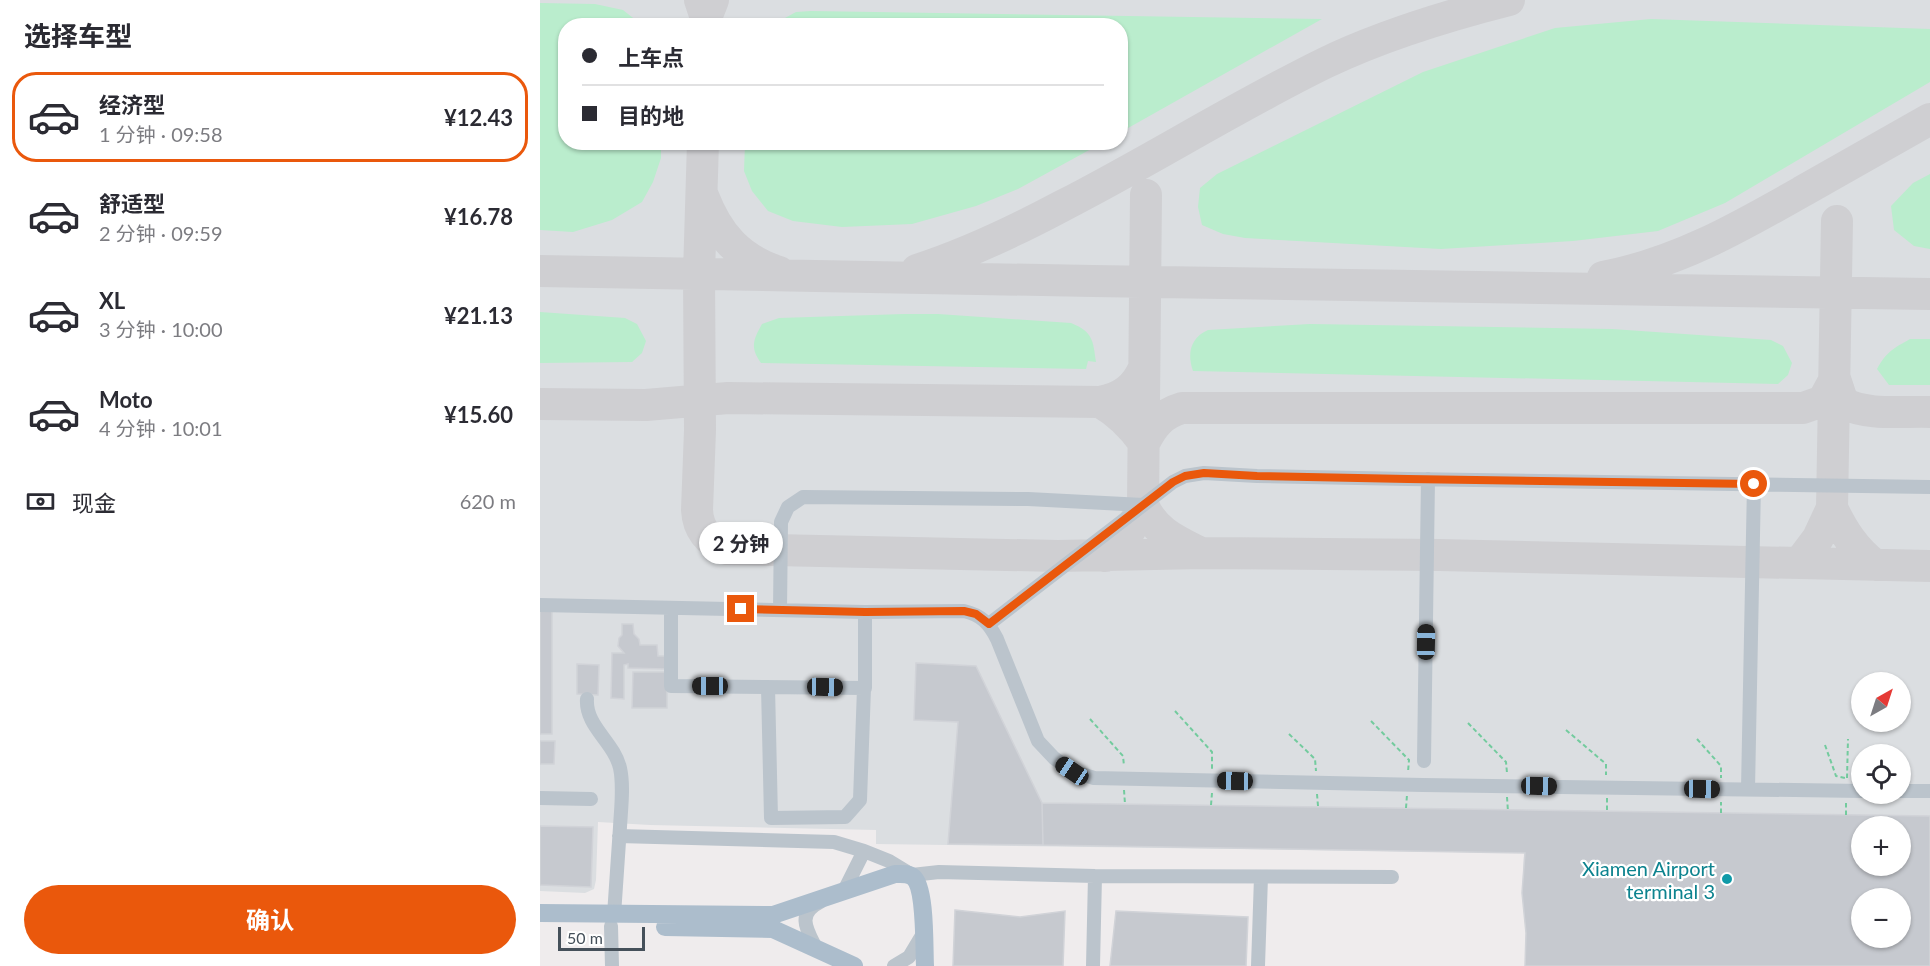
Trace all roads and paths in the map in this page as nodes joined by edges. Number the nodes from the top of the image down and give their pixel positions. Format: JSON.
{"nodes":[{"id":1,"x":1428,"y":479,"type":"junction"},
{"id":2,"x":1754,"y":484,"type":"junction"},
{"id":3,"x":1930,"y":487,"type":"edge"},
{"id":4,"x":1143,"y":506,"type":"junction"},
{"id":5,"x":540,"y":605,"type":"edge"},
{"id":6,"x":671,"y":608,"type":"junction"},
{"id":7,"x":780,"y":610,"type":"junction"},
{"id":8,"x":865,"y":612,"type":"junction"},
{"id":9,"x":989,"y":624,"type":"junction"},
{"id":10,"x":768,"y":687,"type":"junction"},
{"id":11,"x":864,"y":688,"type":"junction"},
{"id":12,"x":587,"y":699,"type":"dead end"},
{"id":13,"x":1175,"y":711,"type":"dead end"},
{"id":14,"x":1090,"y":719,"type":"dead end"},
{"id":15,"x":1371,"y":721,"type":"dead end"},
{"id":16,"x":1468,"y":723,"type":"dead end"},
{"id":17,"x":1566,"y":730,"type":"dead end"},
{"id":18,"x":1288,"y":734,"type":"dead end"},
{"id":19,"x":1697,"y":739,"type":"dead end"},
{"id":20,"x":1848,"y":739,"type":"dead end"},
{"id":21,"x":1825,"y":745,"type":"dead end"},
{"id":22,"x":1424,"y":761,"type":"dead end"},
{"id":23,"x":1316,"y":771,"type":"dead end"},
{"id":24,"x":1408,"y":772,"type":"dead end"},
{"id":25,"x":1212,"y":773,"type":"dead end"},
{"id":26,"x":1124,"y":775,"type":"dead end"},
{"id":27,"x":1606,"y":776,"type":"dead end"},
{"id":28,"x":1721,"y":777,"type":"dead end"},
{"id":29,"x":1847,"y":778,"type":"junction"},
{"id":30,"x":1507,"y":782,"type":"dead end"},
{"id":31,"x":1212,"y":783,"type":"dead end"},
{"id":32,"x":1124,"y":784,"type":"dead end"},
{"id":33,"x":1847,"y":787,"type":"dead end"},
{"id":34,"x":1606,"y":788,"type":"dead end"},
{"id":35,"x":1748,"y":789,"type":"junction"},
{"id":36,"x":1851,"y":791,"type":"edge"},
{"id":37,"x":1911,"y":791,"type":"edge"},
{"id":38,"x":1930,"y":791,"type":"edge"},
{"id":39,"x":1507,"y":792,"type":"dead end"},
{"id":40,"x":1317,"y":794,"type":"dead end"},
{"id":41,"x":1407,"y":796,"type":"dead end"},
{"id":42,"x":1846,"y":796,"type":"dead end"},
{"id":43,"x":540,"y":798,"type":"edge"},
{"id":44,"x":591,"y":799,"type":"dead end"},
{"id":45,"x":1721,"y":801,"type":"dead end"},
{"id":46,"x":1125,"y":804,"type":"dead end"},
{"id":47,"x":1211,"y":805,"type":"dead end"},
{"id":48,"x":1318,"y":806,"type":"dead end"},
{"id":49,"x":1406,"y":808,"type":"dead end"},
{"id":50,"x":1607,"y":811,"type":"dead end"},
{"id":51,"x":1508,"y":812,"type":"dead end"},
{"id":52,"x":1721,"y":813,"type":"dead end"},
{"id":53,"x":1846,"y":815,"type":"dead end"},
{"id":54,"x":619,"y":836,"type":"junction"},
{"id":55,"x":864,"y":851,"type":"junction"},
{"id":56,"x":912,"y":875,"type":"junction"},
{"id":57,"x":1095,"y":876,"type":"junction"},
{"id":58,"x":1261,"y":877,"type":"junction"},
{"id":59,"x":1392,"y":878,"type":"dead end"},
{"id":60,"x":841,"y":892,"type":"junction"},
{"id":61,"x":540,"y":913,"type":"edge"},
{"id":62,"x":613,"y":920,"type":"junction"},
{"id":63,"x":540,"y":924,"type":"edge"},
{"id":64,"x":924,"y":932,"type":"junction"},
{"id":65,"x":816,"y":948,"type":"junction"},
{"id":66,"x":612,"y":966,"type":"edge"},
{"id":67,"x":854,"y":966,"type":"edge"},
{"id":68,"x":894,"y":966,"type":"edge"},
{"id":69,"x":925,"y":966,"type":"edge"},
{"id":70,"x":1093,"y":966,"type":"edge"},
{"id":71,"x":1258,"y":966,"type":"edge"}],
"edges":[{"from":1,"to":2,"type":"street"},
{"from":1,"to":4,"type":"street"},
{"from":1,"to":22,"type":"street"},
{"from":2,"to":3,"type":"street"},
{"from":2,"to":35,"type":"street"},
{"from":4,"to":7,"type":"street"},
{"from":4,"to":9,"type":"street"},
{"from":5,"to":6,"type":"street"},
{"from":6,"to":7,"type":"street"},
{"from":6,"to":10,"type":"street"},
{"from":7,"to":8,"type":"street"},
{"from":8,"to":9,"type":"street"},
{"from":8,"to":11,"type":"street"},
{"from":9,"to":35,"type":"street"},
{"from":10,"to":11,"type":"street"},
{"from":10,"to":11,"type":"street"},
{"from":12,"to":54,"type":"street"},
{"from":13,"to":25,"type":"path"},
{"from":14,"to":26,"type":"path"},
{"from":15,"to":24,"type":"path"},
{"from":16,"to":30,"type":"path"},
{"from":17,"to":27,"type":"path"},
{"from":18,"to":23,"type":"path"},
{"from":19,"to":28,"type":"path"},
{"from":20,"to":29,"type":"path"},
{"from":21,"to":29,"type":"path"},
{"from":29,"to":33,"type":"path"},
{"from":31,"to":47,"type":"path"},
{"from":32,"to":46,"type":"path"},
{"from":34,"to":50,"type":"path"},
{"from":35,"to":36,"type":"street"},
{"from":37,"to":38,"type":"street"},
{"from":39,"to":51,"type":"path"},
{"from":40,"to":48,"type":"path"},
{"from":41,"to":49,"type":"path"},
{"from":42,"to":53,"type":"path"},
{"from":43,"to":44,"type":"street"},
{"from":45,"to":52,"type":"path"},
{"from":54,"to":55,"type":"street"},
{"from":54,"to":62,"type":"street"},
{"from":55,"to":56,"type":"street"},
{"from":55,"to":60,"type":"street"},
{"from":56,"to":57,"type":"street"},
{"from":56,"to":60,"type":"main road"},
{"from":56,"to":64,"type":"main road"},
{"from":57,"to":58,"type":"street"},
{"from":57,"to":70,"type":"street"},
{"from":58,"to":59,"type":"street"},
{"from":58,"to":71,"type":"street"},
{"from":60,"to":62,"type":"main road"},
{"from":60,"to":65,"type":"street"},
{"from":61,"to":62,"type":"main road"},
{"from":62,"to":63,"type":"main road"},
{"from":62,"to":65,"type":"main road"},
{"from":62,"to":66,"type":"street"},
{"from":64,"to":68,"type":"street"},
{"from":64,"to":69,"type":"main road"},
{"from":65,"to":67,"type":"main road"}]}
